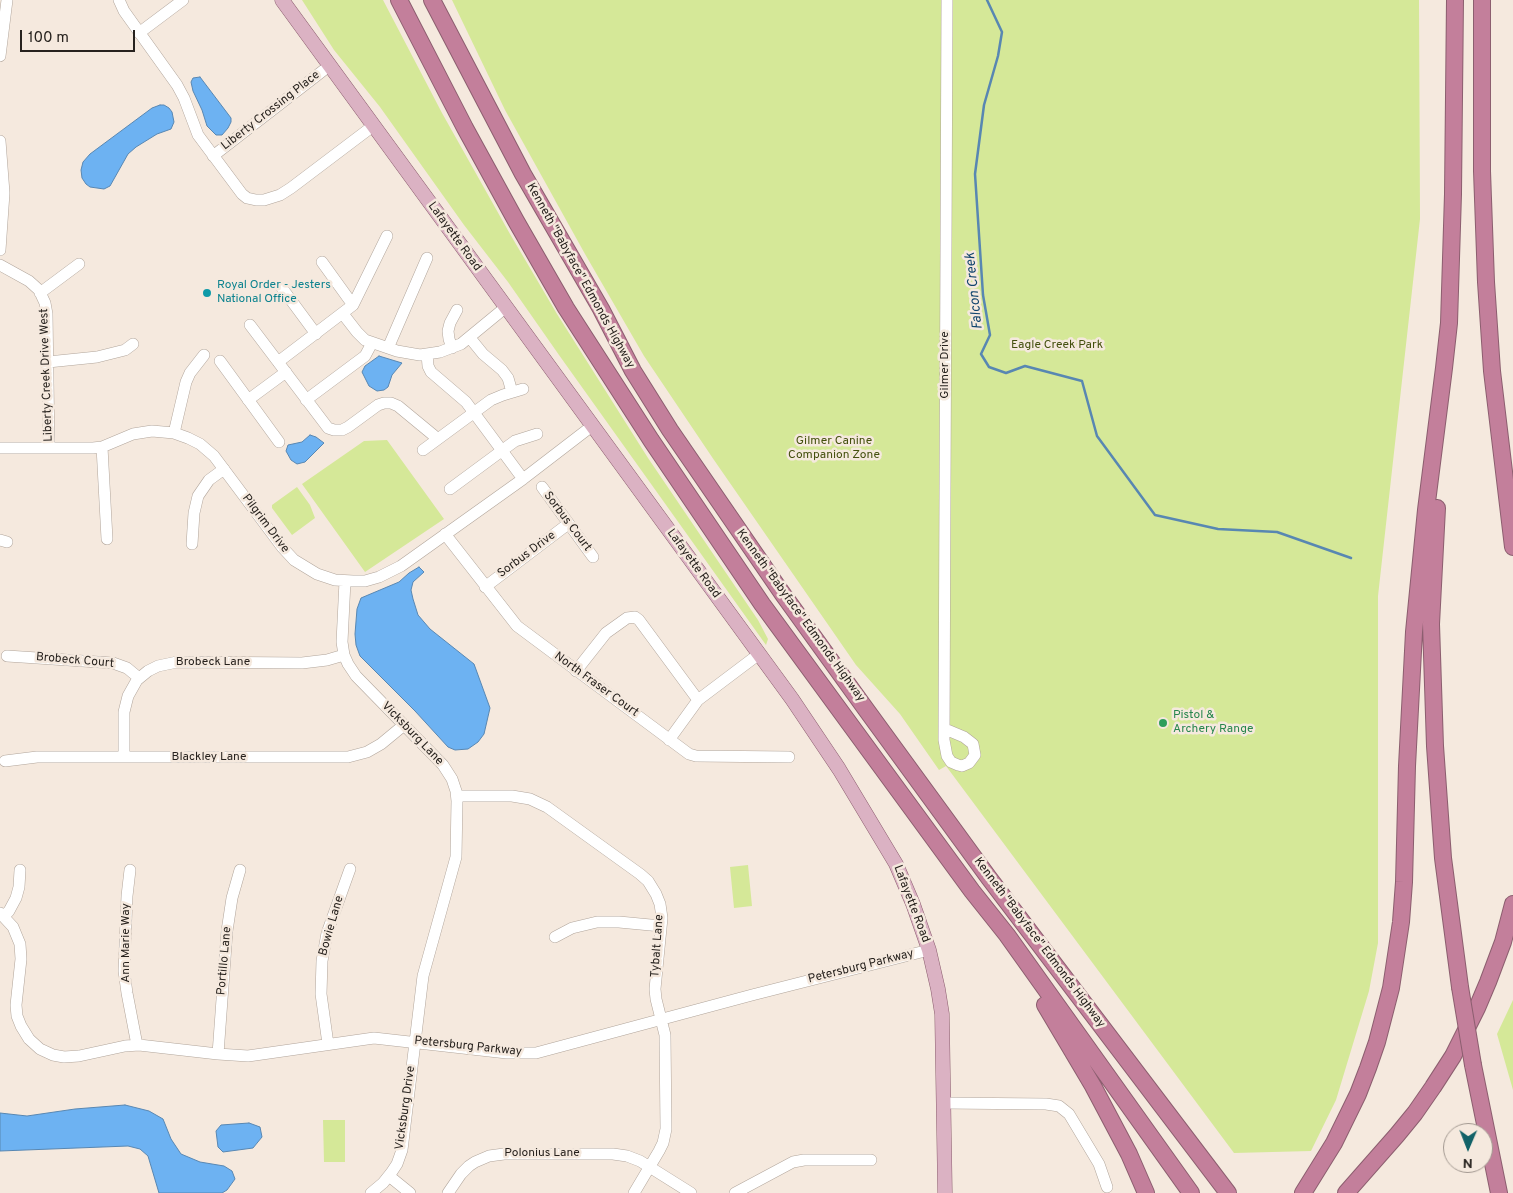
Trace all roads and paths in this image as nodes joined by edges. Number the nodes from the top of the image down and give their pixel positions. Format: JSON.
{"nodes":[{"id":1,"x":7,"y":0,"type":"edge"},
{"id":2,"x":119,"y":0,"type":"edge"},
{"id":3,"x":183,"y":0,"type":"edge"},
{"id":4,"x":282,"y":0,"type":"edge"},
{"id":5,"x":399,"y":0,"type":"edge"},
{"id":6,"x":432,"y":0,"type":"edge"},
{"id":7,"x":947,"y":0,"type":"edge"},
{"id":8,"x":1455,"y":0,"type":"edge"},
{"id":9,"x":1482,"y":0,"type":"edge"},
{"id":10,"x":139,"y":33,"type":"junction"},
{"id":11,"x":0,"y":51,"type":"edge"},
{"id":12,"x":329,"y":66,"type":"junction"},
{"id":13,"x":373,"y":126,"type":"junction"},
{"id":14,"x":0,"y":141,"type":"edge"},
{"id":15,"x":213,"y":156,"type":"junction"},
{"id":16,"x":1,"y":159,"type":"edge"},
{"id":17,"x":387,"y":236,"type":"dead end"},
{"id":18,"x":0,"y":250,"type":"edge"},
{"id":19,"x":427,"y":258,"type":"dead end"},
{"id":20,"x":322,"y":262,"type":"dead end"},
{"id":21,"x":79,"y":264,"type":"dead end"},
{"id":22,"x":0,"y":266,"type":"edge"},
{"id":23,"x":282,"y":288,"type":"dead end"},
{"id":24,"x":40,"y":293,"type":"junction"},
{"id":25,"x":353,"y":305,"type":"junction"},
{"id":26,"x":506,"y":307,"type":"junction"},
{"id":27,"x":457,"y":310,"type":"dead end"},
{"id":28,"x":343,"y":314,"type":"junction"},
{"id":29,"x":250,"y":325,"type":"dead end"},
{"id":30,"x":316,"y":334,"type":"junction"},
{"id":31,"x":470,"y":338,"type":"junction"},
{"id":32,"x":372,"y":343,"type":"junction"},
{"id":33,"x":133,"y":344,"type":"dead end"},
{"id":34,"x":388,"y":348,"type":"junction"},
{"id":35,"x":452,"y":348,"type":"junction"},
{"id":36,"x":427,"y":354,"type":"junction"},
{"id":37,"x":204,"y":355,"type":"dead end"},
{"id":38,"x":220,"y":361,"type":"dead end"},
{"id":39,"x":48,"y":362,"type":"junction"},
{"id":40,"x":278,"y":362,"type":"junction"},
{"id":41,"x":1444,"y":368,"type":"junction"},
{"id":42,"x":286,"y":372,"type":"junction"},
{"id":43,"x":248,"y":400,"type":"junction"},
{"id":44,"x":306,"y":400,"type":"junction"},
{"id":45,"x":474,"y":412,"type":"junction"},
{"id":46,"x":592,"y":426,"type":"junction"},
{"id":47,"x":174,"y":433,"type":"junction"},
{"id":48,"x":537,"y":434,"type":"dead end"},
{"id":49,"x":438,"y":439,"type":"junction"},
{"id":50,"x":279,"y":442,"type":"dead end"},
{"id":51,"x":102,"y":446,"type":"junction"},
{"id":52,"x":0,"y":448,"type":"edge"},
{"id":53,"x":49,"y":448,"type":"junction"},
{"id":54,"x":422,"y":450,"type":"dead end"},
{"id":55,"x":502,"y":450,"type":"junction"},
{"id":56,"x":224,"y":469,"type":"junction"},
{"id":57,"x":522,"y":478,"type":"junction"},
{"id":58,"x":542,"y":487,"type":"dead end"},
{"id":59,"x":450,"y":489,"type":"dead end"},
{"id":60,"x":568,"y":524,"type":"junction"},
{"id":61,"x":445,"y":534,"type":"junction"},
{"id":62,"x":107,"y":539,"type":"dead end"},
{"id":63,"x":192,"y":544,"type":"dead end"},
{"id":64,"x":1513,"y":547,"type":"edge"},
{"id":65,"x":593,"y":557,"type":"dead end"},
{"id":66,"x":345,"y":581,"type":"junction"},
{"id":67,"x":485,"y":586,"type":"junction"},
{"id":68,"x":759,"y":654,"type":"junction"},
{"id":69,"x":344,"y":655,"type":"junction"},
{"id":70,"x":7,"y":656,"type":"dead end"},
{"id":71,"x":576,"y":671,"type":"junction"},
{"id":72,"x":139,"y":678,"type":"junction"},
{"id":73,"x":698,"y":700,"type":"junction"},
{"id":74,"x":404,"y":725,"type":"junction"},
{"id":75,"x":945,"y":729,"type":"dead end"},
{"id":76,"x":669,"y":740,"type":"junction"},
{"id":77,"x":124,"y":757,"type":"junction"},
{"id":78,"x":789,"y":757,"type":"dead end"},
{"id":79,"x":4,"y":760,"type":"dead end"},
{"id":80,"x":457,"y":796,"type":"junction"},
{"id":81,"x":350,"y":869,"type":"dead end"},
{"id":82,"x":20,"y":870,"type":"dead end"},
{"id":83,"x":130,"y":870,"type":"dead end"},
{"id":84,"x":240,"y":870,"type":"dead end"},
{"id":85,"x":972,"y":891,"type":"junction"},
{"id":86,"x":1513,"y":904,"type":"edge"},
{"id":87,"x":2,"y":915,"type":"edge"},
{"id":88,"x":661,"y":926,"type":"junction"},
{"id":89,"x":555,"y":937,"type":"dead end"},
{"id":90,"x":928,"y":950,"type":"junction"},
{"id":91,"x":662,"y":1020,"type":"junction"},
{"id":92,"x":415,"y":1042,"type":"junction"},
{"id":93,"x":328,"y":1044,"type":"junction"},
{"id":94,"x":137,"y":1045,"type":"junction"},
{"id":95,"x":218,"y":1054,"type":"junction"},
{"id":96,"x":944,"y":1103,"type":"junction"},
{"id":97,"x":871,"y":1160,"type":"dead end"},
{"id":98,"x":650,"y":1168,"type":"junction"},
{"id":99,"x":389,"y":1176,"type":"junction"},
{"id":100,"x":1107,"y":1187,"type":"dead end"},
{"id":101,"x":945,"y":1190,"type":"edge"},
{"id":102,"x":371,"y":1193,"type":"edge"},
{"id":103,"x":410,"y":1193,"type":"edge"},
{"id":104,"x":448,"y":1193,"type":"edge"},
{"id":105,"x":634,"y":1193,"type":"edge"},
{"id":106,"x":691,"y":1193,"type":"edge"},
{"id":107,"x":735,"y":1193,"type":"edge"},
{"id":108,"x":1146,"y":1193,"type":"edge"},
{"id":109,"x":1190,"y":1193,"type":"edge"},
{"id":110,"x":1228,"y":1193,"type":"edge"},
{"id":111,"x":1303,"y":1193,"type":"edge"},
{"id":112,"x":1346,"y":1193,"type":"edge"},
{"id":113,"x":1499,"y":1193,"type":"edge"}],
"edges":[{"from":1,"to":11,"type":"street"},
{"from":2,"to":10,"type":"street"},
{"from":3,"to":10,"type":"street"},
{"from":4,"to":12,"type":"main road","name":"Lafayette Road"},
{"from":5,"to":85,"type":"highway","name":"Kenneth \"Babyface\" Edmonds Highway"},
{"from":6,"to":110,"type":"highway","name":"Kenneth \"Babyface\" Edmonds Highway"},
{"from":7,"to":75,"type":"street","name":"Gilmer Drive"},
{"from":8,"to":41,"type":"highway"},
{"from":9,"to":64,"type":"highway"},
{"from":10,"to":15,"type":"street"},
{"from":12,"to":13,"type":"main road","name":"Lafayette Road"},
{"from":12,"to":15,"type":"street","name":"Liberty Crossing Place"},
{"from":13,"to":15,"type":"street"},
{"from":13,"to":26,"type":"main road","name":"Lafayette Road"},
{"from":14,"to":16,"type":"street"},
{"from":16,"to":18,"type":"street"},
{"from":17,"to":25,"type":"street"},
{"from":19,"to":34,"type":"street"},
{"from":20,"to":25,"type":"street"},
{"from":21,"to":24,"type":"street"},
{"from":22,"to":24,"type":"street","name":"Liberty Creek Drive West"},
{"from":23,"to":30,"type":"street"},
{"from":24,"to":39,"type":"street","name":"Liberty Creek Drive West"},
{"from":25,"to":28,"type":"street"},
{"from":26,"to":31,"type":"street"},
{"from":26,"to":46,"type":"main road","name":"Lafayette Road"},
{"from":27,"to":35,"type":"street"},
{"from":28,"to":30,"type":"street"},
{"from":28,"to":32,"type":"street"},
{"from":29,"to":40,"type":"street"},
{"from":30,"to":40,"type":"street"},
{"from":31,"to":35,"type":"street"},
{"from":31,"to":45,"type":"street"},
{"from":32,"to":34,"type":"street"},
{"from":32,"to":44,"type":"street"},
{"from":33,"to":39,"type":"street"},
{"from":34,"to":36,"type":"street"},
{"from":35,"to":36,"type":"street"},
{"from":36,"to":45,"type":"street"},
{"from":37,"to":47,"type":"street"},
{"from":38,"to":43,"type":"street"},
{"from":39,"to":53,"type":"street","name":"Liberty Creek Drive West"},
{"from":40,"to":42,"type":"street"},
{"from":41,"to":111,"type":"highway"},
{"from":41,"to":113,"type":"highway","bridge":true},
{"from":42,"to":43,"type":"street"},
{"from":42,"to":44,"type":"street"},
{"from":43,"to":50,"type":"street"},
{"from":44,"to":49,"type":"street"},
{"from":45,"to":49,"type":"street"},
{"from":45,"to":55,"type":"street"},
{"from":46,"to":57,"type":"street","name":"Pilgrim Drive"},
{"from":46,"to":68,"type":"main road","name":"Lafayette Road"},
{"from":47,"to":51,"type":"street","name":"Pilgrim Drive"},
{"from":47,"to":56,"type":"street","name":"Pilgrim Drive"},
{"from":48,"to":55,"type":"street"},
{"from":49,"to":54,"type":"street"},
{"from":51,"to":53,"type":"street","name":"Pilgrim Drive"},
{"from":51,"to":62,"type":"street"},
{"from":52,"to":53,"type":"street","name":"Pilgrim Drive"},
{"from":55,"to":57,"type":"street"},
{"from":55,"to":59,"type":"street"},
{"from":56,"to":63,"type":"street"},
{"from":56,"to":66,"type":"street","name":"Pilgrim Drive"},
{"from":57,"to":61,"type":"street","name":"Pilgrim Drive"},
{"from":58,"to":60,"type":"street","name":"Sorbus Court"},
{"from":60,"to":65,"type":"street","name":"Sorbus Court"},
{"from":60,"to":67,"type":"street","name":"Sorbus Drive"},
{"from":61,"to":66,"type":"street","name":"Pilgrim Drive"},
{"from":61,"to":67,"type":"street","name":"North Fraser Court"},
{"from":66,"to":69,"type":"street","name":"Vicksburg Lane"},
{"from":67,"to":71,"type":"street","name":"North Fraser Court"},
{"from":68,"to":73,"type":"street"},
{"from":68,"to":90,"type":"main road","name":"Lafayette Road"},
{"from":69,"to":72,"type":"street","name":"Brobeck Lane"},
{"from":69,"to":74,"type":"street","name":"Vicksburg Lane"},
{"from":70,"to":72,"type":"street","name":"Brobeck Court"},
{"from":71,"to":73,"type":"street"},
{"from":71,"to":76,"type":"street","name":"North Fraser Court"},
{"from":72,"to":77,"type":"street","name":"Brobeck Lane"},
{"from":73,"to":76,"type":"street"},
{"from":74,"to":77,"type":"street","name":"Blackley Lane"},
{"from":74,"to":80,"type":"street","name":"Vicksburg Lane"},
{"from":76,"to":78,"type":"street","name":"North Fraser Court"},
{"from":77,"to":79,"type":"street","name":"Blackley Lane"},
{"from":80,"to":88,"type":"street","name":"Tybalt Lane"},
{"from":80,"to":92,"type":"street","name":"Vicksburg Lane"},
{"from":81,"to":93,"type":"street","name":"Bowie Lane"},
{"from":82,"to":87,"type":"street"},
{"from":83,"to":94,"type":"street","name":"Ann Marie Way"},
{"from":84,"to":95,"type":"street","name":"Portillo Lane"},
{"from":85,"to":108,"type":"highway"},
{"from":85,"to":109,"type":"highway","name":"Kenneth \"Babyface\" Edmonds Highway"},
{"from":86,"to":112,"type":"highway"},
{"from":87,"to":94,"type":"street","name":"Petersburg Parkway"},
{"from":88,"to":89,"type":"street"},
{"from":88,"to":91,"type":"street","name":"Tybalt Lane"},
{"from":90,"to":91,"type":"street","name":"Petersburg Parkway"},
{"from":90,"to":96,"type":"main road","name":"Lafayette Road"},
{"from":91,"to":92,"type":"street","name":"Petersburg Parkway"},
{"from":91,"to":98,"type":"street","name":"Tybalt Lane"},
{"from":92,"to":93,"type":"street","name":"Petersburg Parkway"},
{"from":92,"to":99,"type":"street","name":"Vicksburg Drive"},
{"from":93,"to":95,"type":"street","name":"Petersburg Parkway"},
{"from":94,"to":95,"type":"street","name":"Petersburg Parkway"},
{"from":96,"to":100,"type":"street"},
{"from":96,"to":101,"type":"main road","name":"Lafayette Road"},
{"from":97,"to":107,"type":"street"},
{"from":98,"to":104,"type":"street","name":"Polonius Lane"},
{"from":98,"to":105,"type":"street","name":"Tybalt Lane"},
{"from":98,"to":106,"type":"street","name":"Polonius Lane"},
{"from":99,"to":102,"type":"street","name":"Vicksburg Drive"},
{"from":99,"to":103,"type":"street"}]}
